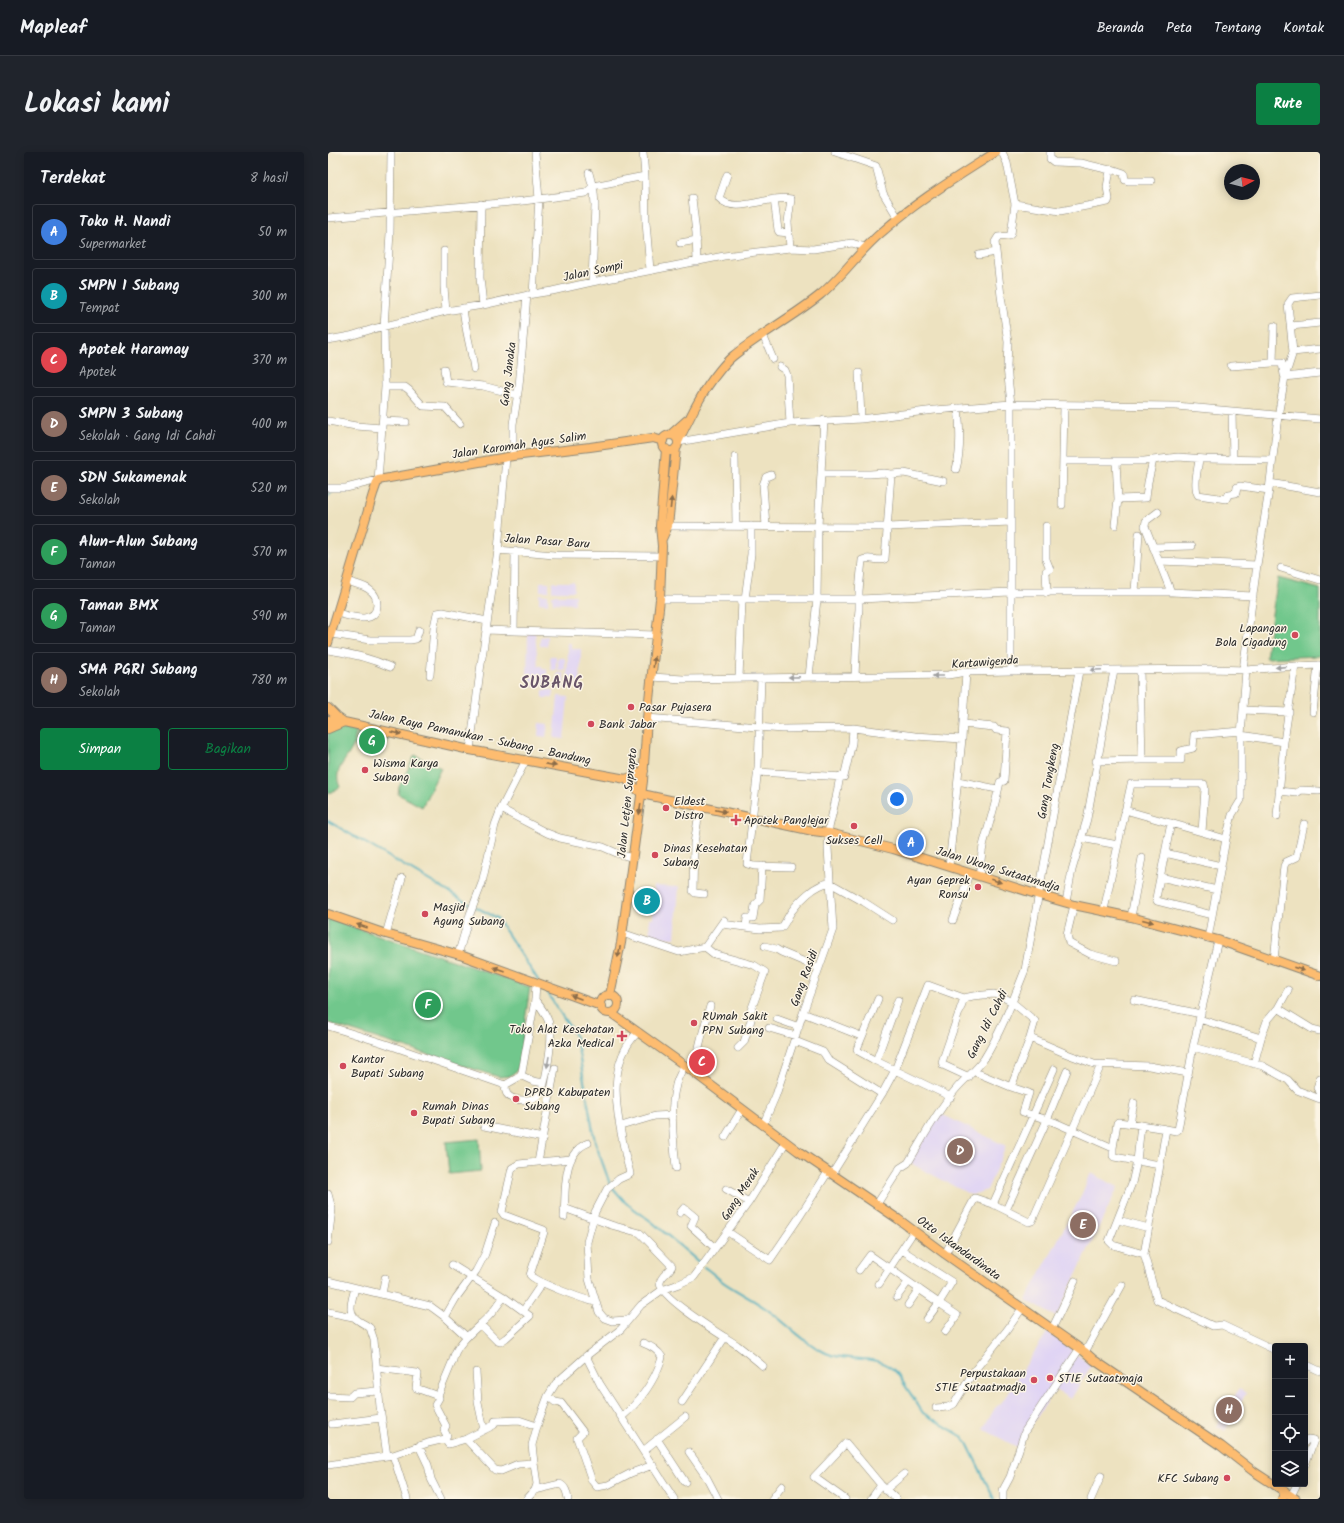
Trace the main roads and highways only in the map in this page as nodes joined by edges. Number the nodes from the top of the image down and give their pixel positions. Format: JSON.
{"nodes":[{"id":1,"x":996,"y":152,"type":"edge"},
{"id":2,"x":689,"y":418,"type":"junction"},
{"id":3,"x":670,"y":435,"type":"junction"},
{"id":4,"x":663,"y":441,"type":"junction"},
{"id":5,"x":677,"y":445,"type":"junction"},
{"id":6,"x":666,"y":449,"type":"junction"},
{"id":7,"x":664,"y":526,"type":"junction"},
{"id":8,"x":328,"y":643,"type":"edge"},
{"id":9,"x":328,"y":708,"type":"edge"},
{"id":10,"x":328,"y":720,"type":"edge"},
{"id":11,"x":344,"y":722,"type":"junction"},
{"id":12,"x":328,"y":730,"type":"edge"},
{"id":13,"x":644,"y":771,"type":"junction"},
{"id":14,"x":626,"y":779,"type":"junction"},
{"id":15,"x":642,"y":794,"type":"junction"},
{"id":16,"x":328,"y":914,"type":"edge"},
{"id":17,"x":1320,"y":976,"type":"edge"},
{"id":18,"x":610,"y":995,"type":"junction"},
{"id":19,"x":601,"y":1006,"type":"junction"},
{"id":20,"x":611,"y":1013,"type":"junction"},
{"id":21,"x":1286,"y":1493,"type":"edge"}],
"edges":[{"from":1,"to":2,"type":"main road","name":"Jalan Letjen Suprapto"},
{"from":2,"to":3,"type":"main road"},
{"from":2,"to":5,"type":"main road","name":"Jalan Letjen Suprapto"},
{"from":3,"to":4,"type":"main road"},
{"from":3,"to":5,"type":"main road"},
{"from":4,"to":6,"type":"main road"},
{"from":4,"to":8,"type":"main road","name":"Jalan Karomah Agus Salim"},
{"from":5,"to":6,"type":"main road"},
{"from":7,"to":5,"type":"main road","name":"Jalan Letjen Suprapto","one_way":true},
{"from":6,"to":7,"type":"main road","name":"Jalan Letjen Suprapto"},
{"from":13,"to":7,"type":"main road","name":"Jalan Letjen Suprapto","one_way":true},
{"from":9,"to":11,"type":"main road"},
{"from":10,"to":11,"type":"main road","name":"Jalan Raya Pamanukan - Subang - Bandung"},
{"from":11,"to":12,"type":"main road"},
{"from":11,"to":14,"type":"main road","name":"Jalan Raya Pamanukan - Subang - Bandung","one_way":true},
{"from":13,"to":14,"type":"main road"},
{"from":13,"to":15,"type":"main road","name":"Jalan Letjen Suprapto"},
{"from":14,"to":15,"type":"main road"},
{"from":15,"to":17,"type":"main road","name":"Jalan Ukong Sutaatmadja","one_way":true},
{"from":15,"to":18,"type":"main road","name":"Jalan Letjen Suprapto","one_way":true},
{"from":19,"to":16,"type":"main road","one_way":true},
{"from":18,"to":19,"type":"main road"},
{"from":18,"to":20,"type":"main road"},
{"from":19,"to":20,"type":"main road"},
{"from":20,"to":21,"type":"main road","name":"Otto Iskandardinata"}]}
